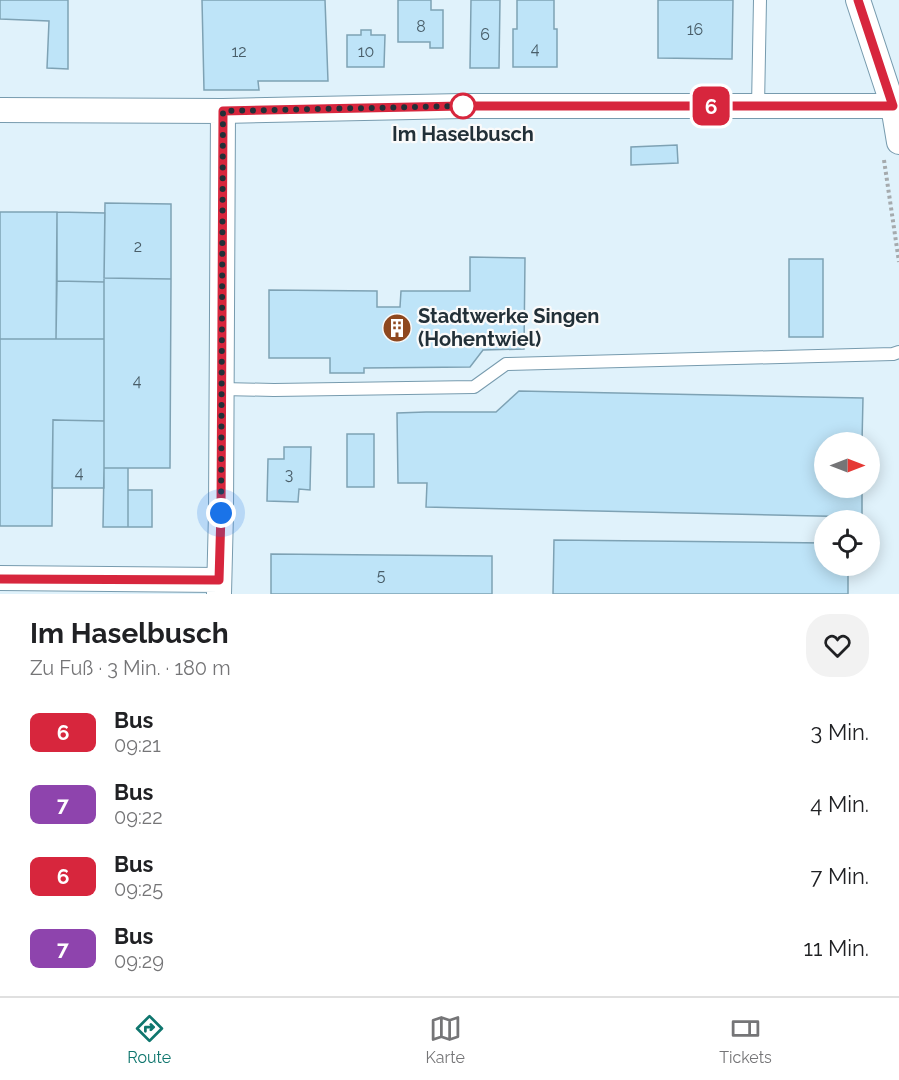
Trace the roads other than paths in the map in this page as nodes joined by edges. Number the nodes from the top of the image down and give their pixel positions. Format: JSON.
{"nodes":[{"id":1,"x":760,"y":0,"type":"edge"},
{"id":2,"x":858,"y":0,"type":"edge"},
{"id":3,"x":759,"y":106,"type":"junction"},
{"id":4,"x":893,"y":106,"type":"junction"},
{"id":5,"x":0,"y":110,"type":"edge"},
{"id":6,"x":223,"y":111,"type":"junction"},
{"id":7,"x":890,"y":146,"type":"edge"},
{"id":8,"x":899,"y":352,"type":"edge"},
{"id":9,"x":222,"y":389,"type":"junction"},
{"id":10,"x":0,"y":578,"type":"edge"},
{"id":11,"x":219,"y":587,"type":"edge"}],
"edges":[{"from":1,"to":3,"type":"lane"},
{"from":2,"to":4,"type":"street"},
{"from":3,"to":4,"type":"street"},
{"from":3,"to":6,"type":"street"},
{"from":4,"to":7,"type":"street"},
{"from":5,"to":6,"type":"street"},
{"from":6,"to":9,"type":"street"},
{"from":8,"to":9,"type":"lane"},
{"from":9,"to":11,"type":"street"},
{"from":10,"to":11,"type":"street"}]}
